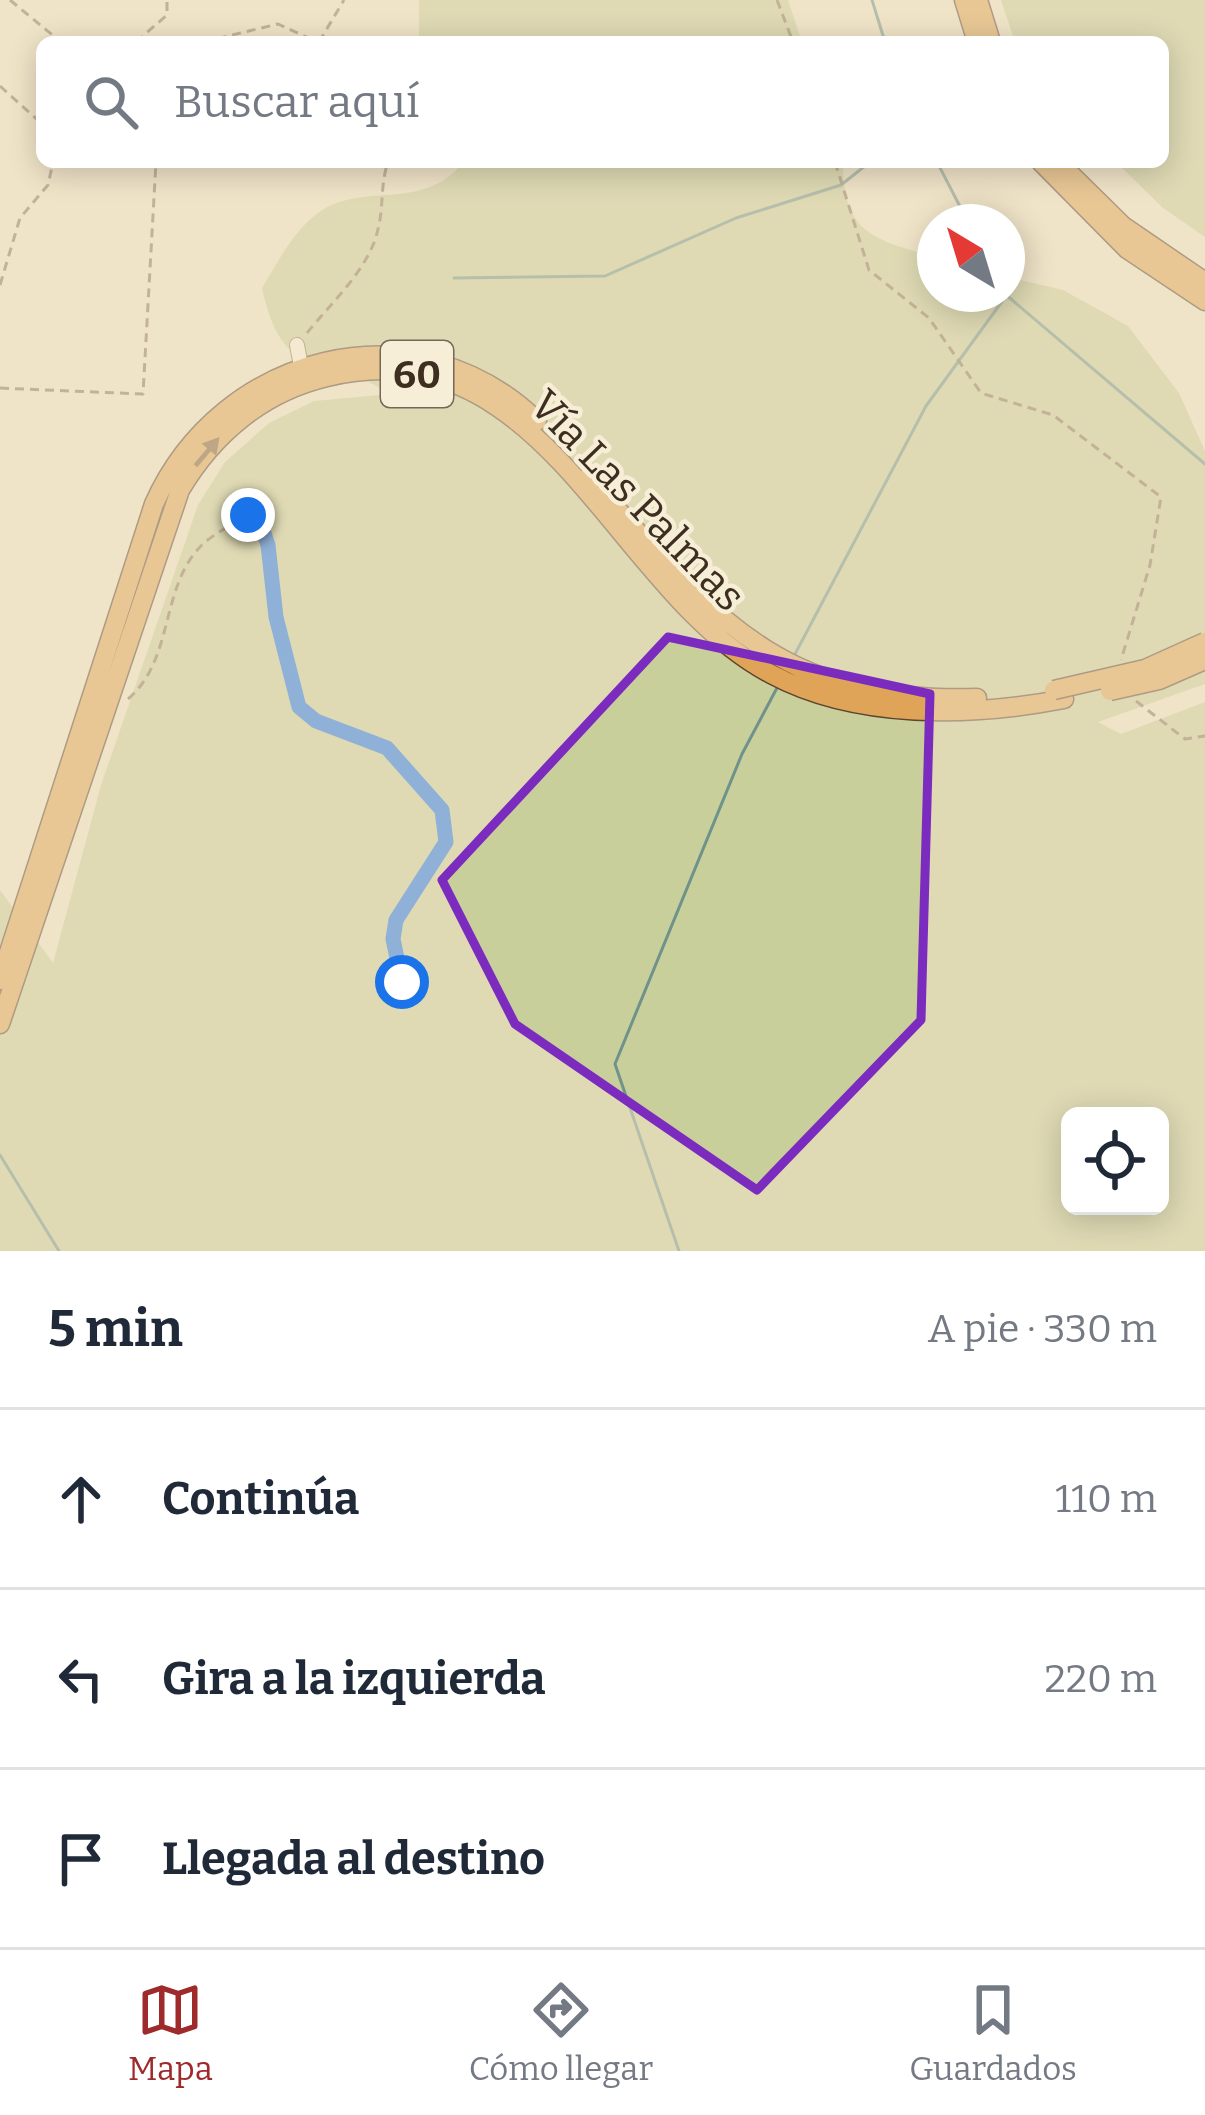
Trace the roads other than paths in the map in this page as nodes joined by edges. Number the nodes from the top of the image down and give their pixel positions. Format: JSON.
{"nodes":[{"id":1,"x":964,"y":0,"type":"edge"},
{"id":2,"x":978,"y":0,"type":"edge"},
{"id":3,"x":975,"y":36,"type":"edge"},
{"id":4,"x":989,"y":36,"type":"edge"},
{"id":5,"x":1047,"y":168,"type":"edge"},
{"id":6,"x":1064,"y":168,"type":"edge"},
{"id":7,"x":1205,"y":283,"type":"edge"},
{"id":8,"x":1205,"y":301,"type":"edge"},
{"id":9,"x":297,"y":345,"type":"road end"},
{"id":10,"x":301,"y":366,"type":"junction"},
{"id":11,"x":1205,"y":642,"type":"edge"},
{"id":12,"x":1205,"y":660,"type":"edge"},
{"id":13,"x":1059,"y":695,"type":"junction"},
{"id":14,"x":4,"y":984,"type":"edge"},
{"id":15,"x":0,"y":1024,"type":"edge"}],
"edges":[{"from":1,"to":3,"type":"highway"},
{"from":2,"to":4,"type":"highway"},
{"from":5,"to":8,"type":"highway"},
{"from":6,"to":7,"type":"highway"},
{"from":9,"to":10,"type":"street"},
{"from":10,"to":13,"type":"highway","name":"Vía Las Palmas","number":"60"},
{"from":10,"to":14,"type":"highway","name":"Vía Las Palmas","number":"60"},
{"from":11,"to":13,"type":"highway","name":"Vía Las Palmas","number":"60","bridge":true},
{"from":12,"to":13,"type":"highway","name":"Vía Las Palmas","number":"60","bridge":true},
{"from":14,"to":13,"type":"highway","name":"Vía Las Palmas","number":"60","one_way":true},
{"from":14,"to":15,"type":"highway","name":"Vía Las Palmas","number":"60"}]}
